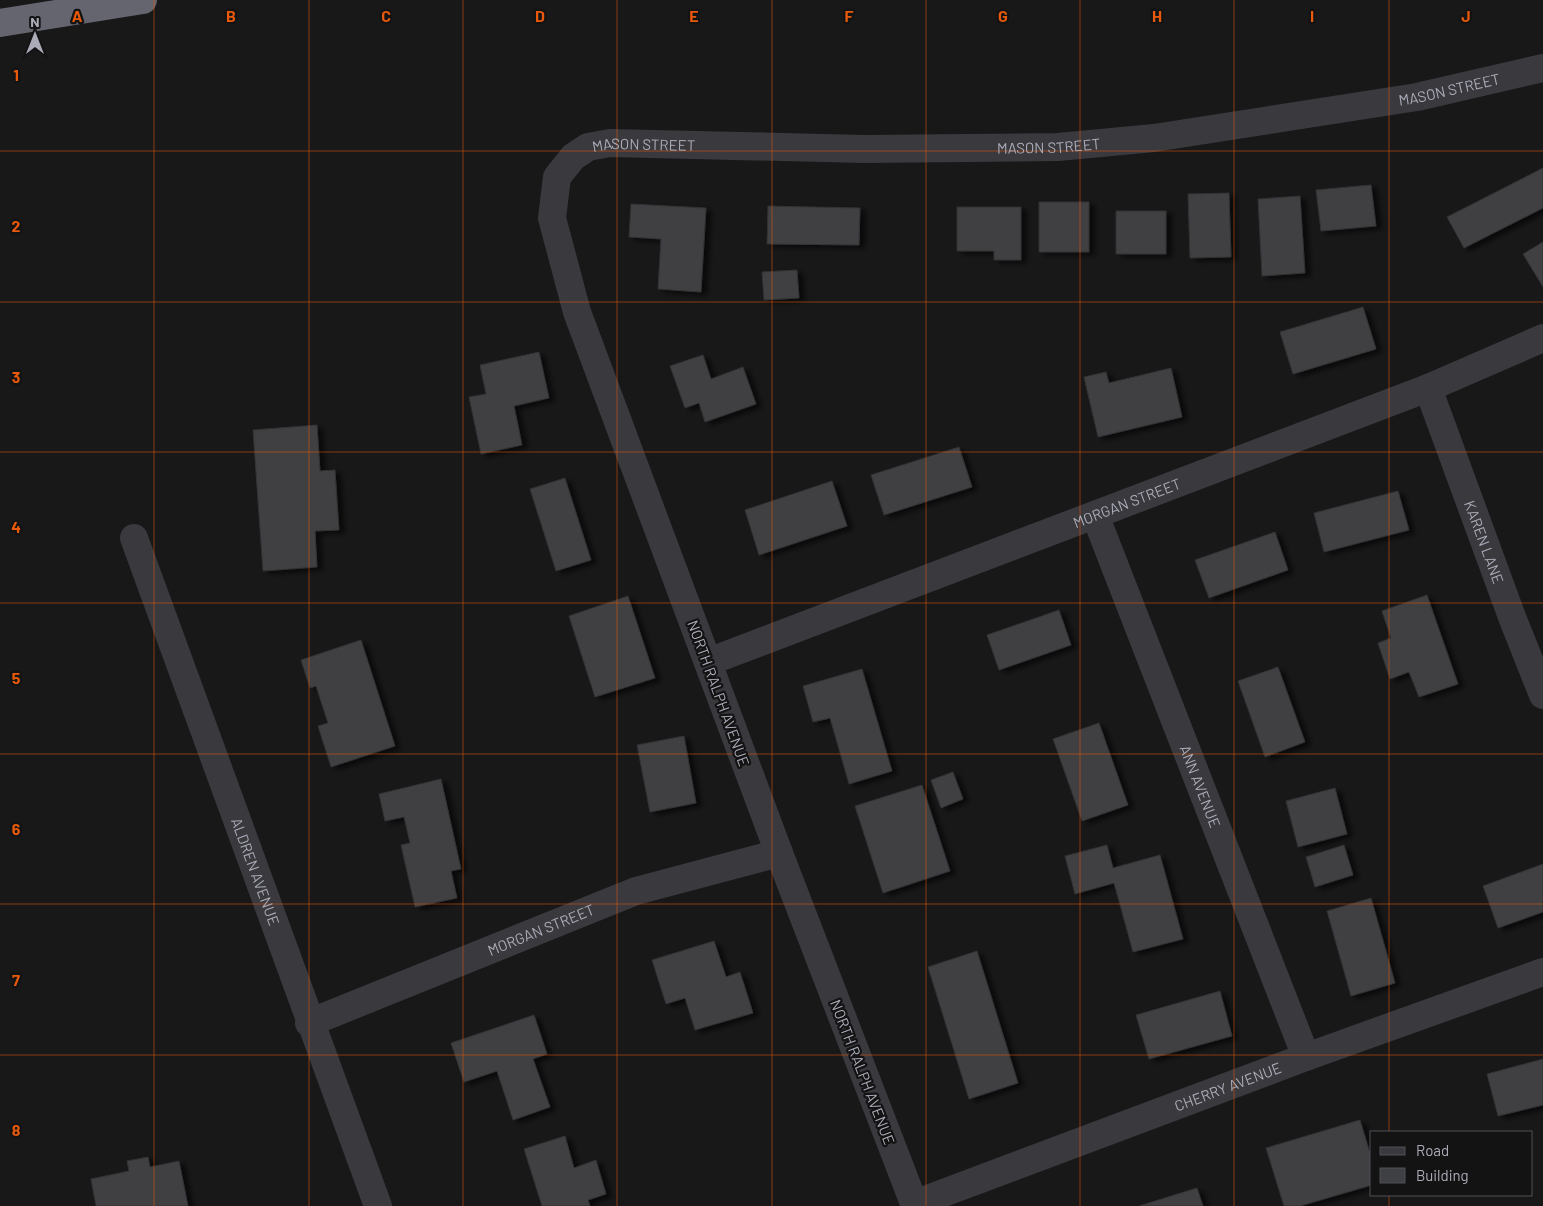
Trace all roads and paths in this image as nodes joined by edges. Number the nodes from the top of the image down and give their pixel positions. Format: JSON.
{"nodes":[{"id":1,"x":142,"y":0,"type":"edge"},
{"id":2,"x":0,"y":23,"type":"edge"},
{"id":3,"x":1543,"y":68,"type":"edge"},
{"id":4,"x":559,"y":174,"type":"joint"},
{"id":5,"x":1543,"y":338,"type":"edge"},
{"id":6,"x":1428,"y":388,"type":"junction"},
{"id":7,"x":1095,"y":515,"type":"junction"},
{"id":8,"x":134,"y":538,"type":"dead end"},
{"id":9,"x":708,"y":662,"type":"junction"},
{"id":10,"x":1543,"y":695,"type":"edge"},
{"id":11,"x":779,"y":853,"type":"junction"},
{"id":12,"x":1543,"y":972,"type":"edge"},
{"id":13,"x":309,"y":1023,"type":"junction"},
{"id":14,"x":1306,"y":1057,"type":"junction"},
{"id":15,"x":914,"y":1205,"type":"edge"},
{"id":16,"x":378,"y":1206,"type":"edge"}],
"edges":[{"from":1,"to":2,"type":"highway"},
{"from":3,"to":4,"type":"street","name":"MASON STREET"},
{"from":4,"to":9,"type":"street","name":"NORTH RALPH AVENUE"},
{"from":5,"to":6,"type":"street","name":"MORGAN STREET"},
{"from":6,"to":7,"type":"street","name":"MORGAN STREET"},
{"from":6,"to":10,"type":"street","name":"KAREN LANE"},
{"from":7,"to":9,"type":"street","name":"MORGAN STREET"},
{"from":7,"to":14,"type":"street","name":"ANN AVENUE"},
{"from":8,"to":13,"type":"street","name":"ALDREN AVENUE"},
{"from":9,"to":11,"type":"street","name":"NORTH RALPH AVENUE"},
{"from":11,"to":13,"type":"street","name":"MORGAN STREET"},
{"from":11,"to":15,"type":"street","name":"NORTH RALPH AVENUE"},
{"from":12,"to":14,"type":"street","name":"CHERRY AVENUE"},
{"from":13,"to":16,"type":"street","name":"ALDREN AVENUE"},
{"from":14,"to":15,"type":"street","name":"CHERRY AVENUE"}]}
